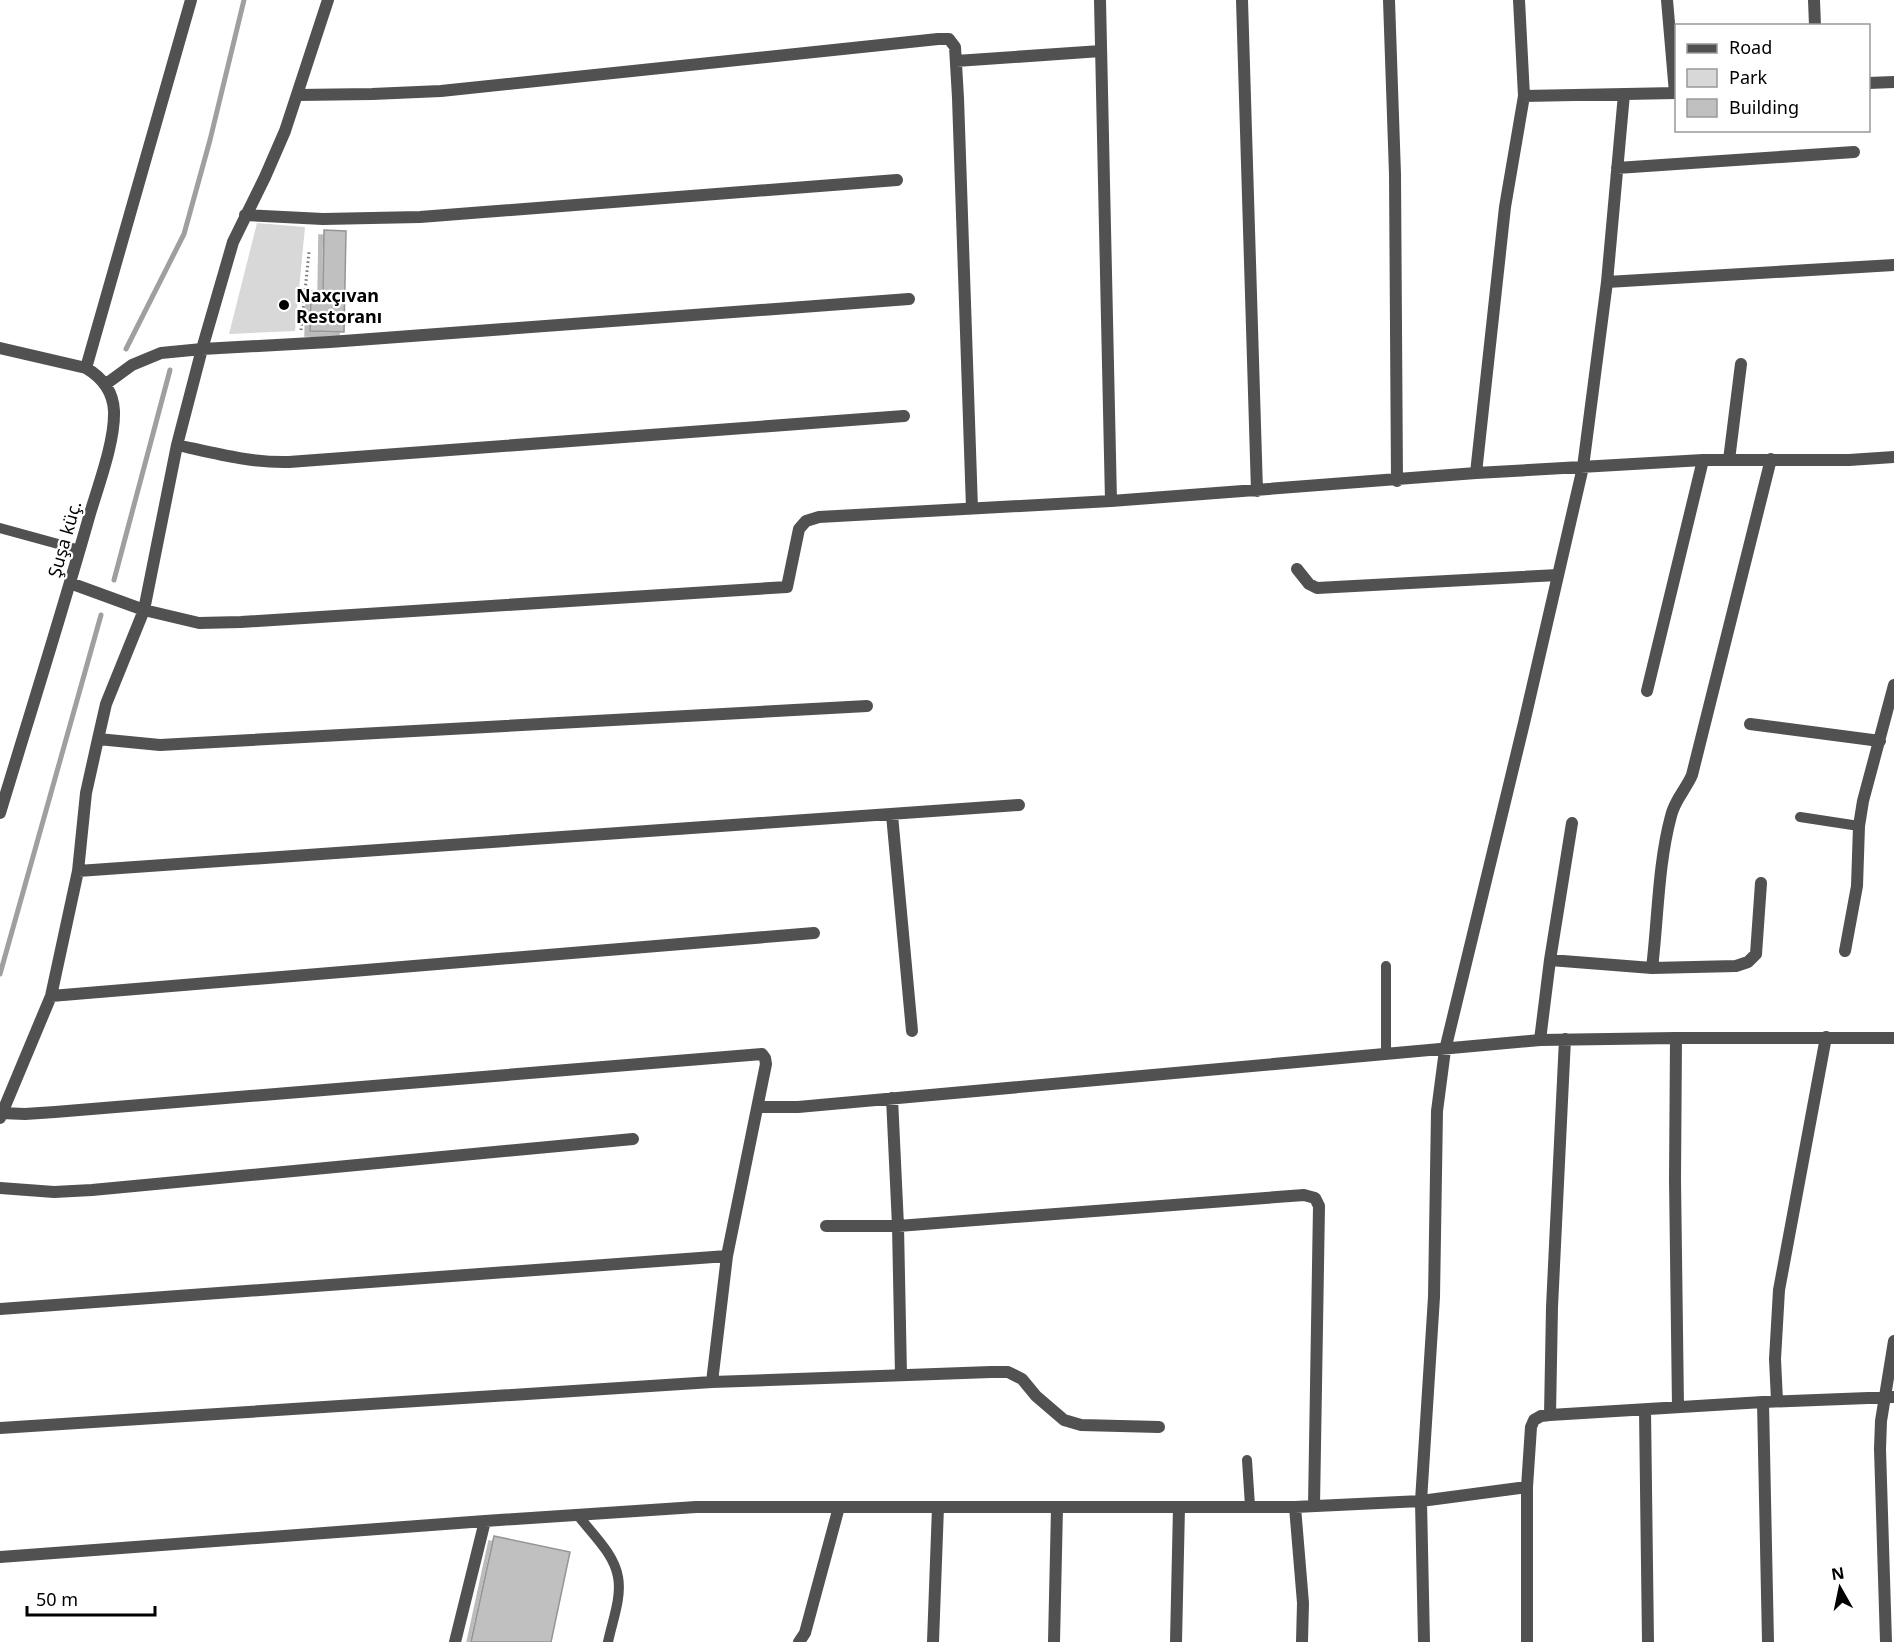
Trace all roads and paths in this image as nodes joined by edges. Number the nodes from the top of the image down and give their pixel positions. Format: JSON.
{"nodes":[{"id":1,"x":191,"y":0,"type":"edge"},
{"id":2,"x":328,"y":0,"type":"edge"},
{"id":3,"x":1100,"y":0,"type":"edge"},
{"id":4,"x":1242,"y":0,"type":"edge"},
{"id":5,"x":1389,"y":0,"type":"edge"},
{"id":6,"x":1519,"y":0,"type":"edge"},
{"id":7,"x":1667,"y":0,"type":"edge"},
{"id":8,"x":1814,"y":0,"type":"edge"},
{"id":9,"x":1815,"y":24,"type":"edge"},
{"id":10,"x":1101,"y":51,"type":"junction"},
{"id":11,"x":956,"y":61,"type":"junction"},
{"id":12,"x":1894,"y":82,"type":"edge"},
{"id":13,"x":1675,"y":83,"type":"edge"},
{"id":14,"x":1870,"y":83,"type":"edge"},
{"id":15,"x":1675,"y":93,"type":"edge"},
{"id":16,"x":1624,"y":94,"type":"junction"},
{"id":17,"x":297,"y":95,"type":"junction"},
{"id":18,"x":1524,"y":96,"type":"junction"},
{"id":19,"x":1854,"y":152,"type":"dead end"},
{"id":20,"x":1617,"y":168,"type":"junction"},
{"id":21,"x":897,"y":180,"type":"dead end"},
{"id":22,"x":245,"y":215,"type":"junction"},
{"id":23,"x":309,"y":252,"type":"dead end"},
{"id":24,"x":1894,"y":265,"type":"edge"},
{"id":25,"x":1607,"y":282,"type":"junction"},
{"id":26,"x":909,"y":299,"type":"dead end"},
{"id":27,"x":300,"y":344,"type":"junction"},
{"id":28,"x":0,"y":348,"type":"edge"},
{"id":29,"x":202,"y":349,"type":"junction"},
{"id":30,"x":1740,"y":364,"type":"dead end"},
{"id":31,"x":86,"y":368,"type":"junction"},
{"id":32,"x":106,"y":384,"type":"junction"},
{"id":33,"x":904,"y":416,"type":"dead end"},
{"id":34,"x":177,"y":445,"type":"junction"},
{"id":35,"x":1894,"y":457,"type":"edge"},
{"id":36,"x":1729,"y":459,"type":"junction"},
{"id":37,"x":1771,"y":459,"type":"junction"},
{"id":38,"x":1703,"y":460,"type":"junction"},
{"id":39,"x":1583,"y":467,"type":"junction"},
{"id":40,"x":1476,"y":474,"type":"junction"},
{"id":41,"x":1397,"y":481,"type":"junction"},
{"id":42,"x":1257,"y":491,"type":"junction"},
{"id":43,"x":1111,"y":501,"type":"junction"},
{"id":44,"x":972,"y":508,"type":"junction"},
{"id":45,"x":0,"y":528,"type":"edge"},
{"id":46,"x":80,"y":550,"type":"junction"},
{"id":47,"x":1297,"y":568,"type":"dead end"},
{"id":48,"x":1558,"y":575,"type":"junction"},
{"id":49,"x":70,"y":582,"type":"junction"},
{"id":50,"x":144,"y":610,"type":"junction"},
{"id":51,"x":1894,"y":685,"type":"edge"},
{"id":52,"x":1647,"y":691,"type":"dead end"},
{"id":53,"x":867,"y":706,"type":"dead end"},
{"id":54,"x":1750,"y":724,"type":"dead end"},
{"id":55,"x":98,"y":739,"type":"junction"},
{"id":56,"x":1880,"y":741,"type":"junction"},
{"id":57,"x":1019,"y":806,"type":"dead end"},
{"id":58,"x":0,"y":813,"type":"edge"},
{"id":59,"x":892,"y":816,"type":"junction"},
{"id":60,"x":1800,"y":817,"type":"dead end"},
{"id":61,"x":1572,"y":824,"type":"dead end"},
{"id":62,"x":1859,"y":826,"type":"junction"},
{"id":63,"x":78,"y":871,"type":"junction"},
{"id":64,"x":1761,"y":883,"type":"dead end"},
{"id":65,"x":814,"y":933,"type":"dead end"},
{"id":66,"x":1845,"y":951,"type":"dead end"},
{"id":67,"x":1550,"y":960,"type":"junction"},
{"id":68,"x":1386,"y":966,"type":"dead end"},
{"id":69,"x":1652,"y":968,"type":"junction"},
{"id":70,"x":51,"y":996,"type":"junction"},
{"id":71,"x":912,"y":1031,"type":"dead end"},
{"id":72,"x":1826,"y":1037,"type":"junction"},
{"id":73,"x":1676,"y":1038,"type":"junction"},
{"id":74,"x":1894,"y":1038,"type":"edge"},
{"id":75,"x":1565,"y":1039,"type":"junction"},
{"id":76,"x":1540,"y":1040,"type":"junction"},
{"id":77,"x":1445,"y":1050,"type":"junction"},
{"id":78,"x":1386,"y":1054,"type":"junction"},
{"id":79,"x":892,"y":1098,"type":"junction"},
{"id":80,"x":758,"y":1107,"type":"junction"},
{"id":81,"x":1,"y":1115,"type":"edge"},
{"id":82,"x":633,"y":1139,"type":"dead end"},
{"id":83,"x":0,"y":1188,"type":"edge"},
{"id":84,"x":825,"y":1226,"type":"dead end"},
{"id":85,"x":898,"y":1226,"type":"junction"},
{"id":86,"x":727,"y":1256,"type":"junction"},
{"id":87,"x":0,"y":1309,"type":"edge"},
{"id":88,"x":1894,"y":1341,"type":"edge"},
{"id":89,"x":902,"y":1376,"type":"junction"},
{"id":90,"x":712,"y":1383,"type":"junction"},
{"id":91,"x":1890,"y":1397,"type":"edge"},
{"id":92,"x":1777,"y":1401,"type":"junction"},
{"id":93,"x":1764,"y":1402,"type":"junction"},
{"id":94,"x":1678,"y":1407,"type":"junction"},
{"id":95,"x":1645,"y":1410,"type":"junction"},
{"id":96,"x":1550,"y":1415,"type":"junction"},
{"id":97,"x":1159,"y":1427,"type":"dead end"},
{"id":98,"x":0,"y":1428,"type":"edge"},
{"id":99,"x":1247,"y":1460,"type":"dead end"},
{"id":100,"x":1527,"y":1487,"type":"junction"},
{"id":101,"x":1421,"y":1501,"type":"junction"},
{"id":102,"x":1250,"y":1506,"type":"junction"},
{"id":103,"x":1314,"y":1506,"type":"junction"},
{"id":104,"x":839,"y":1507,"type":"junction"},
{"id":105,"x":938,"y":1507,"type":"junction"},
{"id":106,"x":1179,"y":1507,"type":"junction"},
{"id":107,"x":1295,"y":1507,"type":"junction"},
{"id":108,"x":1057,"y":1508,"type":"junction"},
{"id":109,"x":577,"y":1514,"type":"junction"},
{"id":110,"x":485,"y":1521,"type":"junction"},
{"id":111,"x":0,"y":1557,"type":"edge"},
{"id":112,"x":454,"y":1642,"type":"edge"},
{"id":113,"x":608,"y":1642,"type":"edge"},
{"id":114,"x":799,"y":1642,"type":"edge"},
{"id":115,"x":933,"y":1642,"type":"edge"},
{"id":116,"x":1054,"y":1642,"type":"edge"},
{"id":117,"x":1176,"y":1642,"type":"edge"},
{"id":118,"x":1302,"y":1642,"type":"edge"},
{"id":119,"x":1424,"y":1642,"type":"edge"},
{"id":120,"x":1527,"y":1642,"type":"edge"},
{"id":121,"x":1648,"y":1642,"type":"edge"},
{"id":122,"x":1768,"y":1642,"type":"edge"},
{"id":123,"x":1886,"y":1642,"type":"edge"}],
"edges":[{"from":1,"to":31,"type":"street"},
{"from":2,"to":17,"type":"street"},
{"from":3,"to":10,"type":"street"},
{"from":4,"to":42,"type":"street"},
{"from":5,"to":41,"type":"street"},
{"from":6,"to":18,"type":"street"},
{"from":7,"to":13,"type":"street"},
{"from":8,"to":9,"type":"street"},
{"from":10,"to":11,"type":"street"},
{"from":10,"to":43,"type":"street"},
{"from":11,"to":17,"type":"street"},
{"from":11,"to":44,"type":"street"},
{"from":12,"to":14,"type":"street"},
{"from":15,"to":16,"type":"street"},
{"from":16,"to":18,"type":"street"},
{"from":16,"to":20,"type":"street"},
{"from":17,"to":22,"type":"street"},
{"from":18,"to":40,"type":"street"},
{"from":19,"to":20,"type":"street"},
{"from":20,"to":25,"type":"street"},
{"from":21,"to":22,"type":"street"},
{"from":22,"to":29,"type":"street"},
{"from":23,"to":27,"type":"path"},
{"from":24,"to":25,"type":"street"},
{"from":25,"to":39,"type":"street"},
{"from":26,"to":27,"type":"street"},
{"from":27,"to":29,"type":"street"},
{"from":28,"to":31,"type":"street"},
{"from":29,"to":32,"type":"street"},
{"from":29,"to":34,"type":"street"},
{"from":30,"to":36,"type":"street"},
{"from":31,"to":32,"type":"street"},
{"from":32,"to":46,"type":"street","name":"Şuşa küç."},
{"from":33,"to":34,"type":"street"},
{"from":34,"to":50,"type":"street"},
{"from":35,"to":37,"type":"street"},
{"from":36,"to":37,"type":"street"},
{"from":36,"to":38,"type":"street"},
{"from":37,"to":69,"type":"street"},
{"from":38,"to":39,"type":"street"},
{"from":38,"to":52,"type":"street"},
{"from":39,"to":40,"type":"street"},
{"from":39,"to":48,"type":"street"},
{"from":40,"to":41,"type":"street"},
{"from":41,"to":42,"type":"street"},
{"from":42,"to":43,"type":"street"},
{"from":43,"to":44,"type":"street"},
{"from":44,"to":50,"type":"street"},
{"from":45,"to":46,"type":"lane"},
{"from":46,"to":49,"type":"street","name":"Şuşa küç."},
{"from":47,"to":48,"type":"street"},
{"from":48,"to":77,"type":"street"},
{"from":49,"to":50,"type":"street"},
{"from":49,"to":58,"type":"street","name":"Şuşa küç."},
{"from":50,"to":55,"type":"street"},
{"from":51,"to":56,"type":"street"},
{"from":53,"to":55,"type":"street"},
{"from":54,"to":56,"type":"street"},
{"from":55,"to":63,"type":"street"},
{"from":56,"to":62,"type":"street"},
{"from":57,"to":59,"type":"street"},
{"from":59,"to":63,"type":"street"},
{"from":59,"to":71,"type":"street"},
{"from":60,"to":62,"type":"lane"},
{"from":61,"to":67,"type":"street"},
{"from":62,"to":66,"type":"street"},
{"from":63,"to":70,"type":"street"},
{"from":64,"to":69,"type":"street"},
{"from":65,"to":70,"type":"street"},
{"from":67,"to":69,"type":"street"},
{"from":67,"to":76,"type":"street"},
{"from":68,"to":78,"type":"lane"},
{"from":70,"to":81,"type":"street"},
{"from":72,"to":73,"type":"street"},
{"from":72,"to":74,"type":"street"},
{"from":72,"to":92,"type":"street"},
{"from":73,"to":75,"type":"street"},
{"from":73,"to":94,"type":"street"},
{"from":75,"to":76,"type":"street"},
{"from":75,"to":96,"type":"street"},
{"from":76,"to":77,"type":"street"},
{"from":77,"to":78,"type":"street"},
{"from":77,"to":101,"type":"street"},
{"from":78,"to":79,"type":"street"},
{"from":79,"to":80,"type":"street"},
{"from":79,"to":85,"type":"street"},
{"from":80,"to":81,"type":"street"},
{"from":80,"to":86,"type":"street"},
{"from":82,"to":83,"type":"street"},
{"from":84,"to":85,"type":"street"},
{"from":85,"to":89,"type":"street"},
{"from":85,"to":103,"type":"street"},
{"from":86,"to":87,"type":"street"},
{"from":86,"to":90,"type":"street"},
{"from":88,"to":91,"type":"street"},
{"from":89,"to":90,"type":"street"},
{"from":89,"to":97,"type":"street"},
{"from":90,"to":98,"type":"street"},
{"from":91,"to":92,"type":"street"},
{"from":91,"to":123,"type":"street"},
{"from":92,"to":93,"type":"street"},
{"from":93,"to":94,"type":"street"},
{"from":93,"to":122,"type":"street"},
{"from":94,"to":95,"type":"street"},
{"from":95,"to":96,"type":"street"},
{"from":95,"to":121,"type":"street"},
{"from":96,"to":100,"type":"street"},
{"from":99,"to":102,"type":"lane"},
{"from":100,"to":101,"type":"street"},
{"from":100,"to":120,"type":"street"},
{"from":101,"to":103,"type":"street"},
{"from":101,"to":119,"type":"street"},
{"from":102,"to":106,"type":"street"},
{"from":102,"to":107,"type":"street"},
{"from":103,"to":107,"type":"street"},
{"from":104,"to":105,"type":"street"},
{"from":104,"to":109,"type":"street"},
{"from":104,"to":114,"type":"street"},
{"from":105,"to":108,"type":"street"},
{"from":105,"to":115,"type":"street"},
{"from":106,"to":108,"type":"street"},
{"from":106,"to":117,"type":"street"},
{"from":107,"to":118,"type":"street"},
{"from":108,"to":116,"type":"street"},
{"from":109,"to":110,"type":"street"},
{"from":109,"to":113,"type":"lane"},
{"from":110,"to":111,"type":"street"},
{"from":110,"to":112,"type":"street"}]}
